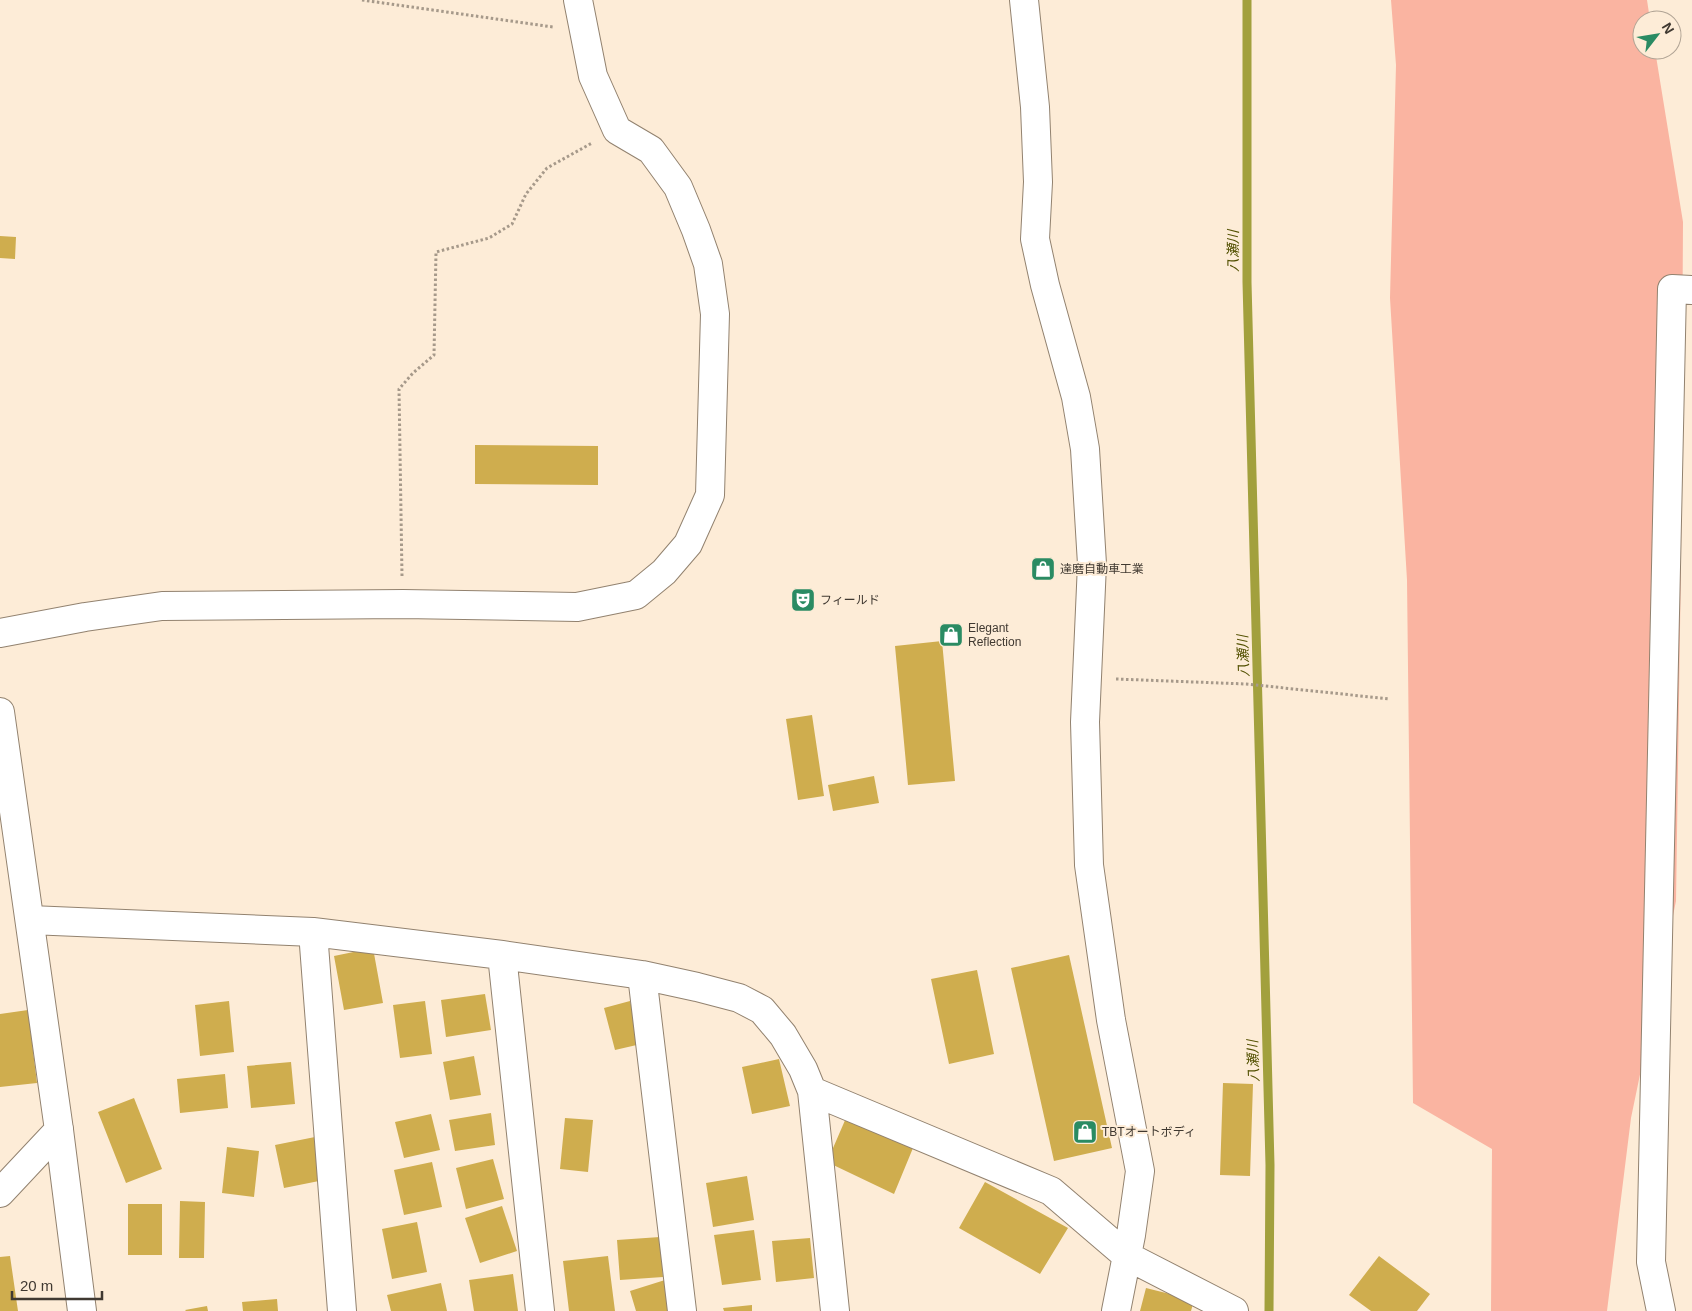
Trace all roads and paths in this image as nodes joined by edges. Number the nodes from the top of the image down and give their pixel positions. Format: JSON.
{"nodes":[{"id":1,"x":362,"y":0,"type":"edge"},
{"id":2,"x":578,"y":0,"type":"edge"},
{"id":3,"x":1024,"y":0,"type":"edge"},
{"id":4,"x":584,"y":31,"type":"junction"},
{"id":5,"x":617,"y":130,"type":"junction"},
{"id":6,"x":1692,"y":290,"type":"edge"},
{"id":7,"x":403,"y":604,"type":"junction"},
{"id":8,"x":0,"y":633,"type":"edge"},
{"id":9,"x":1088,"y":678,"type":"junction"},
{"id":10,"x":1390,"y":699,"type":"dead end"},
{"id":11,"x":0,"y":712,"type":"edge"},
{"id":12,"x":30,"y":920,"type":"junction"},
{"id":13,"x":312,"y":932,"type":"junction"},
{"id":14,"x":502,"y":955,"type":"junction"},
{"id":15,"x":642,"y":976,"type":"junction"},
{"id":16,"x":812,"y":1091,"type":"junction"},
{"id":17,"x":59,"y":1130,"type":"junction"},
{"id":18,"x":0,"y":1192,"type":"edge"},
{"id":19,"x":1127,"y":1256,"type":"junction"},
{"id":20,"x":82,"y":1311,"type":"edge"},
{"id":21,"x":342,"y":1311,"type":"edge"},
{"id":22,"x":540,"y":1311,"type":"edge"},
{"id":23,"x":682,"y":1311,"type":"edge"},
{"id":24,"x":835,"y":1311,"type":"edge"},
{"id":25,"x":1116,"y":1311,"type":"edge"},
{"id":26,"x":1234,"y":1311,"type":"edge"},
{"id":27,"x":1662,"y":1311,"type":"edge"}],
"edges":[{"from":1,"to":4,"type":"path"},
{"from":2,"to":4,"type":"street"},
{"from":3,"to":9,"type":"street"},
{"from":4,"to":5,"type":"street"},
{"from":5,"to":7,"type":"path"},
{"from":5,"to":7,"type":"street"},
{"from":6,"to":27,"type":"street"},
{"from":7,"to":8,"type":"street"},
{"from":9,"to":10,"type":"path"},
{"from":9,"to":19,"type":"street"},
{"from":11,"to":12,"type":"street"},
{"from":12,"to":13,"type":"street"},
{"from":12,"to":17,"type":"street"},
{"from":13,"to":14,"type":"street"},
{"from":13,"to":21,"type":"street"},
{"from":14,"to":15,"type":"street"},
{"from":14,"to":22,"type":"street"},
{"from":15,"to":16,"type":"street"},
{"from":15,"to":23,"type":"street"},
{"from":16,"to":19,"type":"street"},
{"from":16,"to":24,"type":"street"},
{"from":17,"to":18,"type":"street"},
{"from":17,"to":20,"type":"street"},
{"from":19,"to":25,"type":"street"},
{"from":19,"to":26,"type":"street"}]}
